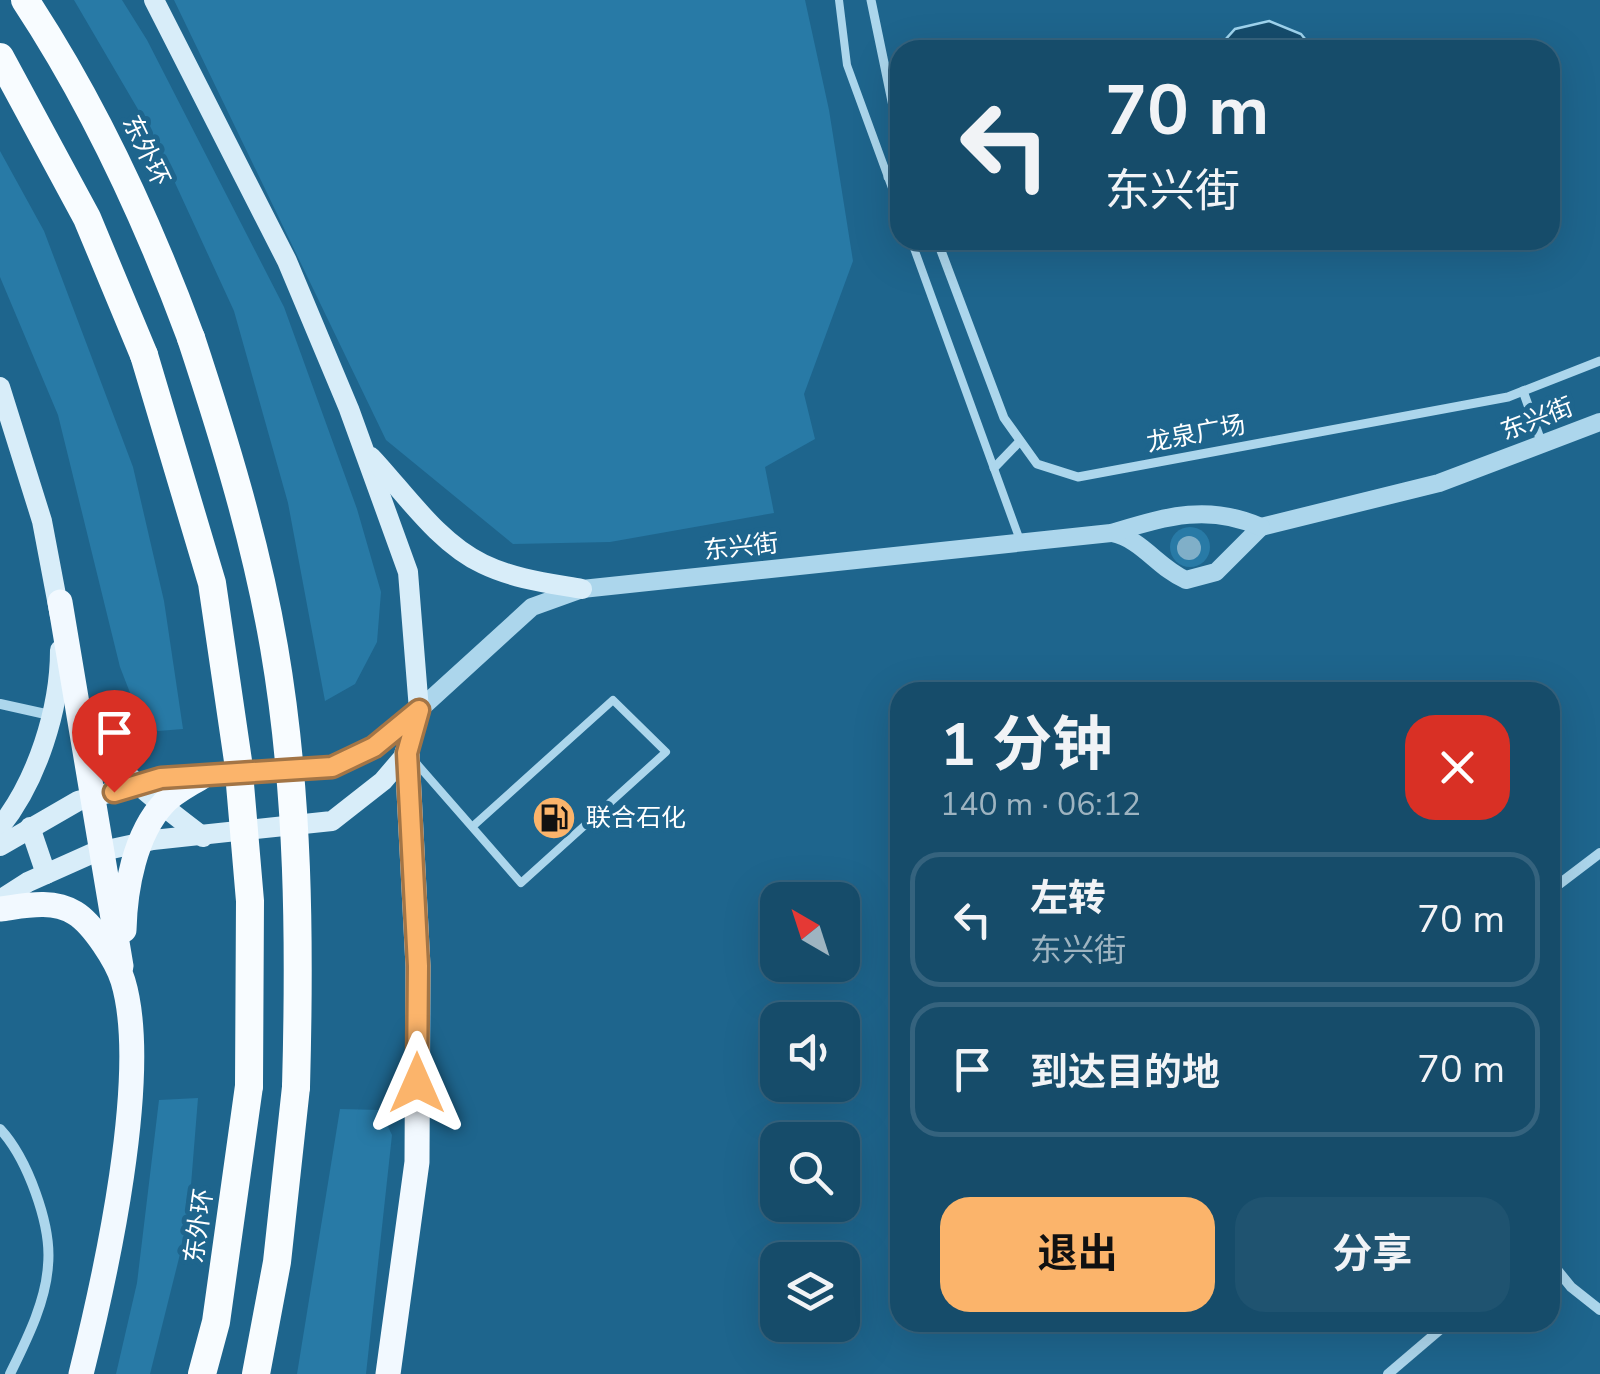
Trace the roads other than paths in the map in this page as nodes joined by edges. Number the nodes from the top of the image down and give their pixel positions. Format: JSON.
{"nodes":[{"id":1,"x":25,"y":0,"type":"edge"},
{"id":2,"x":154,"y":0,"type":"edge"},
{"id":3,"x":838,"y":0,"type":"edge"},
{"id":4,"x":871,"y":0,"type":"edge"},
{"id":5,"x":0,"y":57,"type":"edge"},
{"id":6,"x":890,"y":92,"type":"edge"},
{"id":7,"x":888,"y":177,"type":"joint"},
{"id":8,"x":890,"y":182,"type":"edge"},
{"id":9,"x":915,"y":250,"type":"edge"},
{"id":10,"x":941,"y":250,"type":"edge"},
{"id":11,"x":1600,"y":361,"type":"edge"},
{"id":12,"x":1523,"y":391,"type":"junction"},
{"id":13,"x":2,"y":400,"type":"edge"},
{"id":14,"x":1600,"y":422,"type":"edge"},
{"id":15,"x":1020,"y":440,"type":"junction"},
{"id":16,"x":1542,"y":444,"type":"junction"},
{"id":17,"x":364,"y":448,"type":"junction"},
{"id":18,"x":994,"y":468,"type":"junction"},
{"id":19,"x":1261,"y":527,"type":"junction"},
{"id":20,"x":1111,"y":533,"type":"junction"},
{"id":21,"x":1021,"y":543,"type":"junction"},
{"id":22,"x":582,"y":589,"type":"junction"},
{"id":23,"x":60,"y":602,"type":"junction"},
{"id":24,"x":77,"y":703,"type":"junction"},
{"id":25,"x":0,"y":704,"type":"edge"},
{"id":26,"x":419,"y":710,"type":"junction"},
{"id":27,"x":50,"y":716,"type":"junction"},
{"id":28,"x":407,"y":753,"type":"junction"},
{"id":29,"x":203,"y":776,"type":"junction"},
{"id":30,"x":138,"y":785,"type":"junction"},
{"id":31,"x":90,"y":798,"type":"junction"},
{"id":32,"x":162,"y":806,"type":"junction"},
{"id":33,"x":0,"y":827,"type":"edge"},
{"id":34,"x":30,"y":828,"type":"junction"},
{"id":35,"x":472,"y":828,"type":"junction"},
{"id":36,"x":203,"y":837,"type":"junction"},
{"id":37,"x":141,"y":842,"type":"junction"},
{"id":38,"x":0,"y":846,"type":"edge"},
{"id":39,"x":100,"y":852,"type":"junction"},
{"id":40,"x":1600,"y":853,"type":"edge"},
{"id":41,"x":46,"y":874,"type":"junction"},
{"id":42,"x":1560,"y":883,"type":"edge"},
{"id":43,"x":0,"y":900,"type":"edge"},
{"id":44,"x":0,"y":909,"type":"edge"},
{"id":45,"x":123,"y":980,"type":"junction"},
{"id":46,"x":0,"y":1130,"type":"edge"},
{"id":47,"x":1560,"y":1273,"type":"edge"},
{"id":48,"x":1600,"y":1310,"type":"edge"},
{"id":49,"x":1437,"y":1332,"type":"edge"},
{"id":50,"x":10,"y":1374,"type":"edge"},
{"id":51,"x":81,"y":1374,"type":"edge"},
{"id":52,"x":202,"y":1374,"type":"edge"},
{"id":53,"x":256,"y":1374,"type":"edge"},
{"id":54,"x":388,"y":1374,"type":"edge"},
{"id":55,"x":1388,"y":1374,"type":"edge"}],
"edges":[{"from":1,"to":53,"type":"highway","name":"东外环","bridge":true},
{"from":2,"to":17,"type":"main road"},
{"from":3,"to":7,"type":"lane"},
{"from":4,"to":6,"type":"street"},
{"from":5,"to":52,"type":"highway","name":"东外环","bridge":true},
{"from":7,"to":8,"type":"lane"},
{"from":9,"to":18,"type":"lane"},
{"from":10,"to":15,"type":"street","name":"龙泉广场"},
{"from":11,"to":12,"type":"street","name":"龙泉广场"},
{"from":12,"to":15,"type":"street","name":"龙泉广场"},
{"from":12,"to":16,"type":"street"},
{"from":13,"to":23,"type":"main road"},
{"from":14,"to":16,"type":"street","name":"东兴街"},
{"from":15,"to":18,"type":"street"},
{"from":16,"to":19,"type":"street","name":"东兴街"},
{"from":17,"to":22,"type":"main road"},
{"from":17,"to":26,"type":"main road"},
{"from":18,"to":21,"type":"lane"},
{"from":19,"to":20,"type":"street","name":"东兴街"},
{"from":19,"to":20,"type":"street"},
{"from":20,"to":21,"type":"street","name":"东兴街"},
{"from":21,"to":22,"type":"street","name":"东兴街"},
{"from":22,"to":26,"type":"street","name":"东兴街"},
{"from":23,"to":24,"type":"main road"},
{"from":23,"to":27,"type":"main road"},
{"from":24,"to":30,"type":"main road"},
{"from":24,"to":31,"type":"main road"},
{"from":25,"to":27,"type":"street"},
{"from":26,"to":28,"type":"main road"},
{"from":26,"to":29,"type":"main road","name":"东兴街"},
{"from":27,"to":33,"type":"main road"},
{"from":28,"to":35,"type":"lane"},
{"from":28,"to":36,"type":"main road"},
{"from":28,"to":54,"type":"main road"},
{"from":29,"to":30,"type":"main road","name":"东兴街"},
{"from":29,"to":32,"type":"main road"},
{"from":30,"to":31,"type":"main road","name":"东兴街"},
{"from":30,"to":32,"type":"main road"},
{"from":31,"to":34,"type":"main road","name":"东兴街"},
{"from":31,"to":39,"type":"main road"},
{"from":32,"to":36,"type":"main road"},
{"from":32,"to":37,"type":"main road"},
{"from":34,"to":38,"type":"main road","name":"东兴街"},
{"from":34,"to":41,"type":"main road"},
{"from":35,"to":35,"type":"lane"},
{"from":36,"to":37,"type":"main road"},
{"from":37,"to":39,"type":"main road"},
{"from":37,"to":45,"type":"main road"},
{"from":39,"to":41,"type":"main road"},
{"from":39,"to":45,"type":"main road"},
{"from":40,"to":42,"type":"street"},
{"from":41,"to":43,"type":"main road"},
{"from":44,"to":45,"type":"main road"},
{"from":45,"to":51,"type":"main road"},
{"from":46,"to":50,"type":"street"},
{"from":47,"to":48,"type":"street"},
{"from":49,"to":55,"type":"street"}]}
